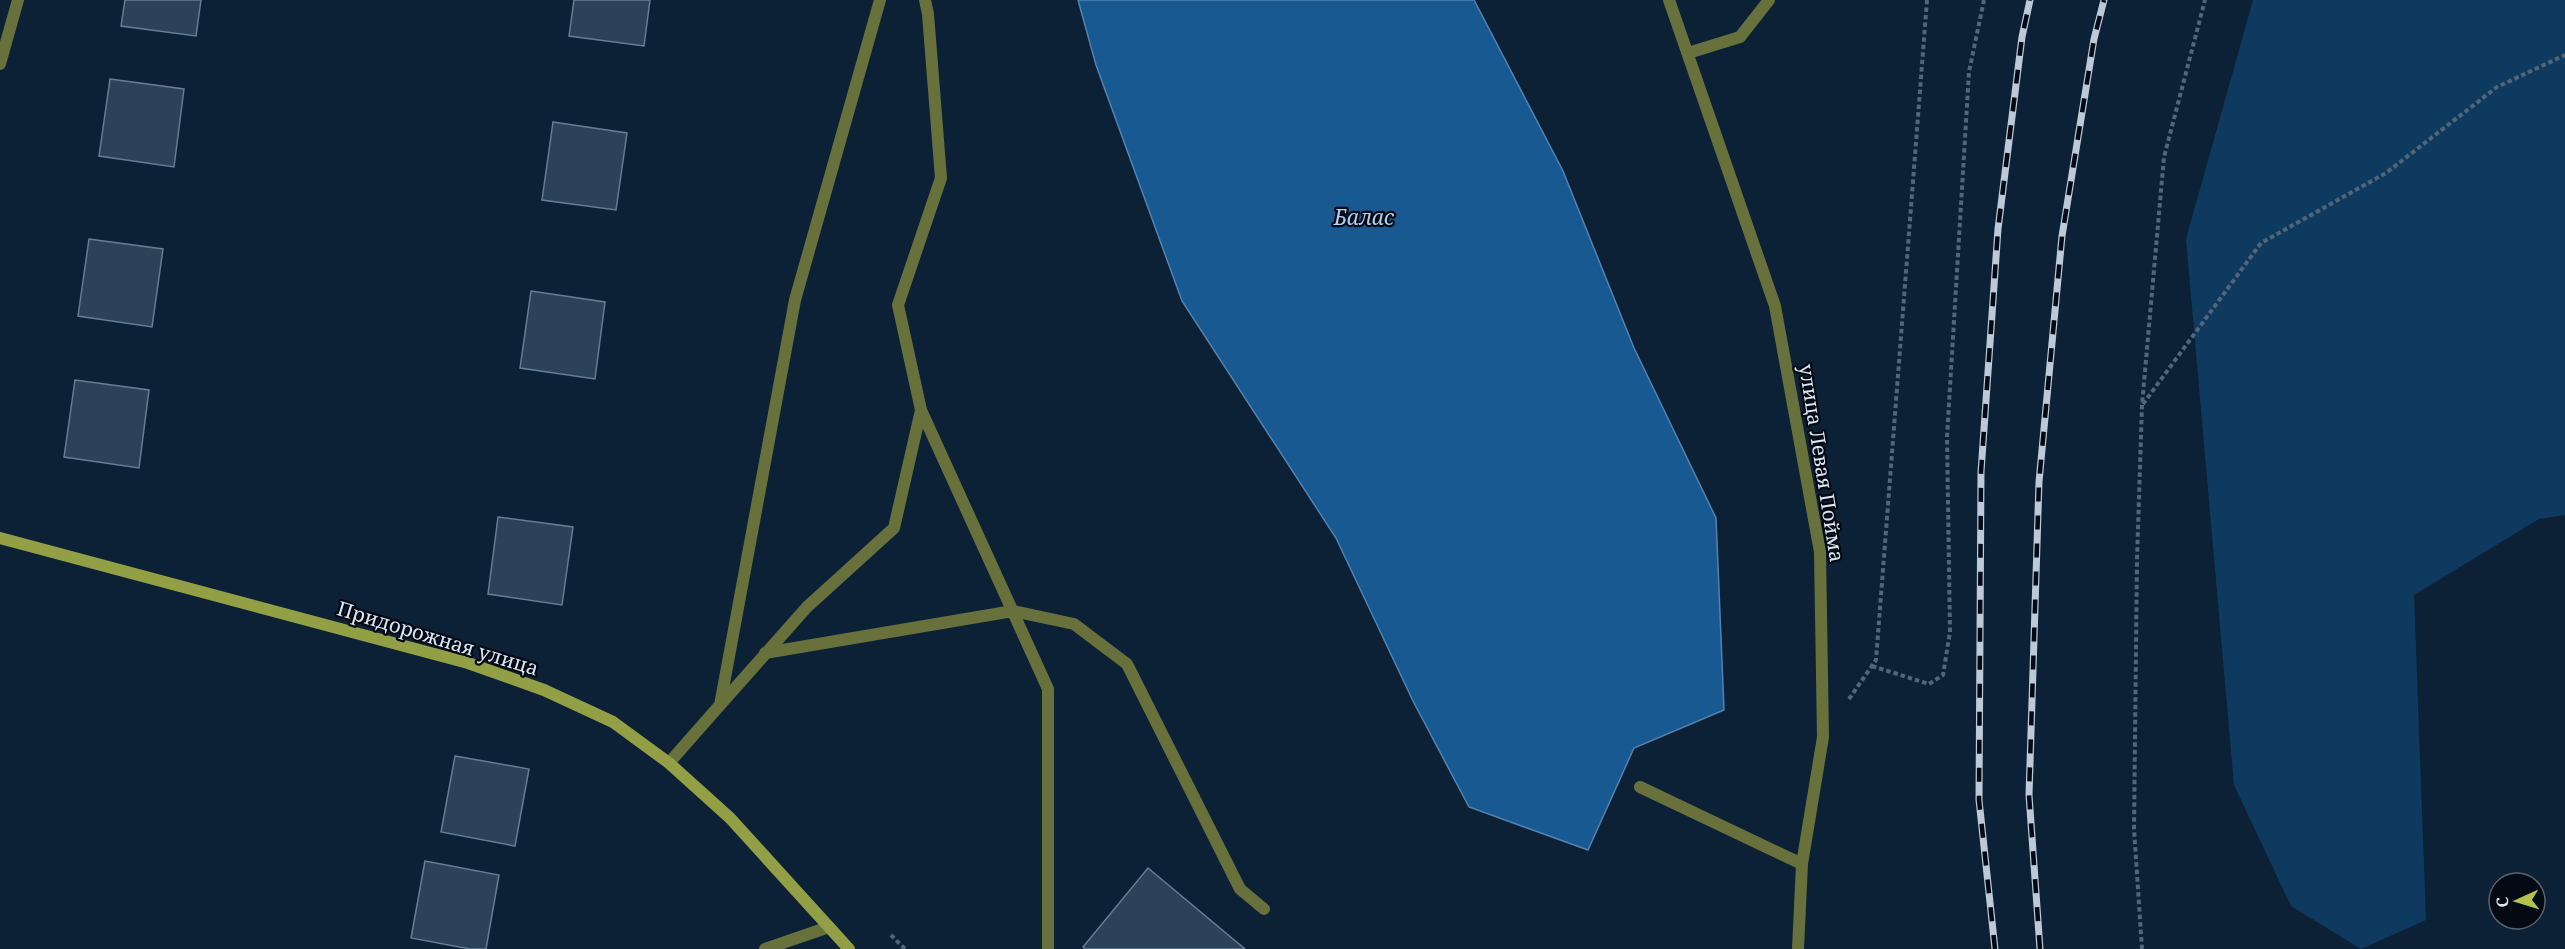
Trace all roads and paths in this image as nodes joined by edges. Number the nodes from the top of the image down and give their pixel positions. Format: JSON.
{"nodes":[{"id":1,"x":18,"y":0,"type":"edge"},
{"id":2,"x":880,"y":0,"type":"edge"},
{"id":3,"x":925,"y":0,"type":"edge"},
{"id":4,"x":1669,"y":0,"type":"edge"},
{"id":5,"x":1769,"y":0,"type":"edge"},
{"id":6,"x":1927,"y":0,"type":"edge"},
{"id":7,"x":1984,"y":0,"type":"edge"},
{"id":8,"x":2205,"y":0,"type":"edge"},
{"id":9,"x":1688,"y":53,"type":"junction"},
{"id":10,"x":2565,"y":55,"type":"edge"},
{"id":11,"x":0,"y":64,"type":"edge"},
{"id":12,"x":2142,"y":405,"type":"junction"},
{"id":13,"x":921,"y":410,"type":"junction"},
{"id":14,"x":0,"y":538,"type":"edge"},
{"id":15,"x":1013,"y":611,"type":"junction"},
{"id":16,"x":765,"y":653,"type":"junction"},
{"id":17,"x":1872,"y":666,"type":"junction"},
{"id":18,"x":1847,"y":702,"type":"dead end"},
{"id":19,"x":720,"y":705,"type":"junction"},
{"id":20,"x":669,"y":763,"type":"junction"},
{"id":21,"x":1640,"y":787,"type":"dead end"},
{"id":22,"x":1802,"y":864,"type":"junction"},
{"id":23,"x":1264,"y":909,"type":"dead end"},
{"id":24,"x":829,"y":927,"type":"junction"},
{"id":25,"x":891,"y":935,"type":"dead end"},
{"id":26,"x":765,"y":949,"type":"edge"},
{"id":27,"x":849,"y":949,"type":"edge"},
{"id":28,"x":905,"y":949,"type":"edge"},
{"id":29,"x":1048,"y":949,"type":"edge"},
{"id":30,"x":1798,"y":949,"type":"edge"},
{"id":31,"x":2142,"y":949,"type":"edge"}],
"edges":[{"from":1,"to":11,"type":"street"},
{"from":2,"to":19,"type":"street"},
{"from":3,"to":13,"type":"street"},
{"from":4,"to":9,"type":"street","name":"улица Левая Пойма"},
{"from":5,"to":9,"type":"street"},
{"from":6,"to":17,"type":"path"},
{"from":7,"to":17,"type":"path"},
{"from":8,"to":12,"type":"path"},
{"from":9,"to":22,"type":"street","name":"улица Левая Пойма"},
{"from":10,"to":12,"type":"path"},
{"from":12,"to":31,"type":"path"},
{"from":13,"to":15,"type":"street"},
{"from":13,"to":16,"type":"street"},
{"from":14,"to":20,"type":"main road","name":"Придорожная улица"},
{"from":15,"to":16,"type":"street"},
{"from":15,"to":23,"type":"street"},
{"from":15,"to":29,"type":"street"},
{"from":16,"to":19,"type":"street"},
{"from":17,"to":18,"type":"path"},
{"from":19,"to":20,"type":"street"},
{"from":20,"to":24,"type":"main road","name":"Придорожная улица"},
{"from":21,"to":22,"type":"street"},
{"from":22,"to":30,"type":"street","name":"улица Левая Пойма"},
{"from":24,"to":26,"type":"street"},
{"from":24,"to":27,"type":"main road","name":"Придорожная улица"},
{"from":25,"to":28,"type":"path"}]}
